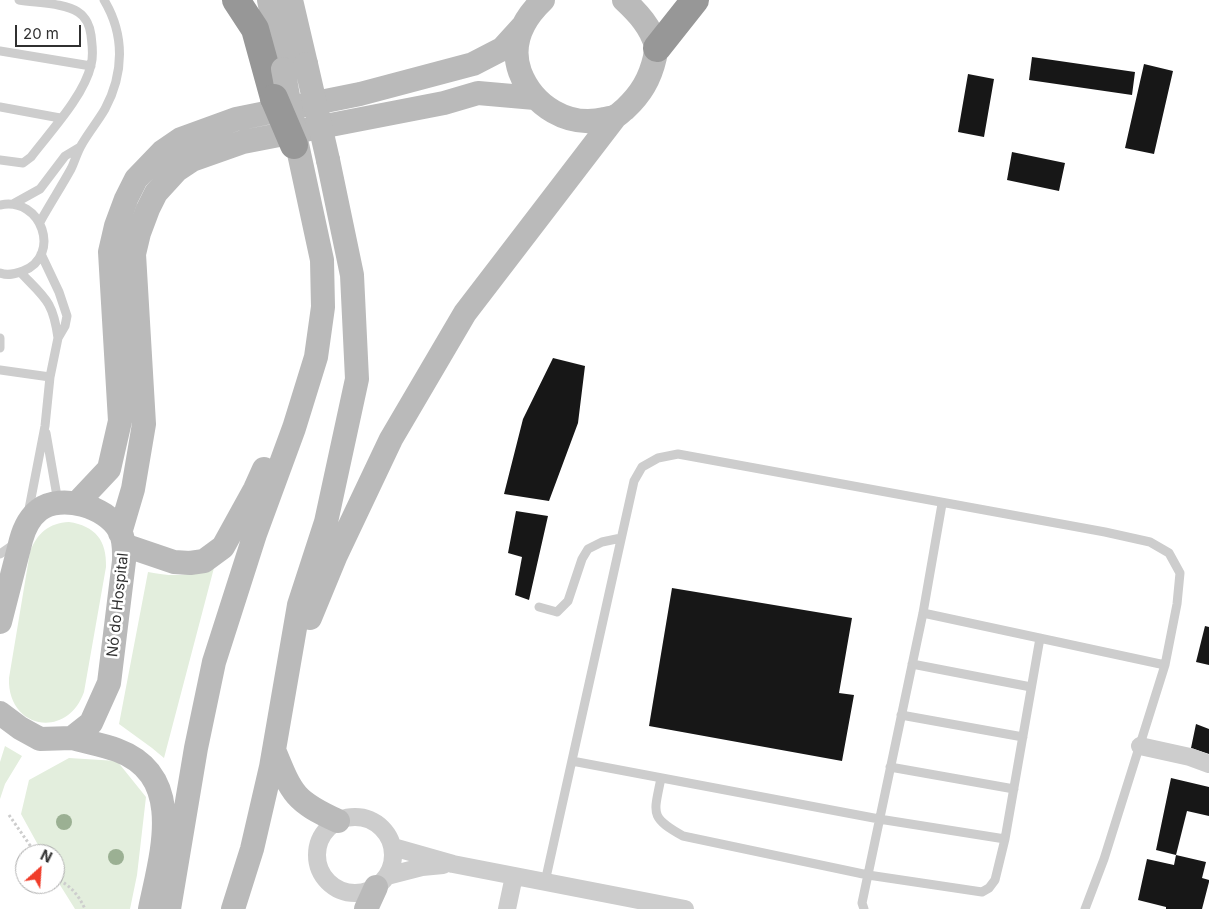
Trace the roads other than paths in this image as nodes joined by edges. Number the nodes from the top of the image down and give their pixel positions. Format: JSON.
{"nodes":[{"id":1,"x":19,"y":0,"type":"edge"},
{"id":2,"x":104,"y":0,"type":"edge"},
{"id":3,"x":236,"y":0,"type":"edge"},
{"id":4,"x":269,"y":0,"type":"edge"},
{"id":5,"x":291,"y":0,"type":"edge"},
{"id":6,"x":543,"y":0,"type":"edge"},
{"id":7,"x":624,"y":0,"type":"edge"},
{"id":8,"x":695,"y":0,"type":"edge"},
{"id":9,"x":522,"y":27,"type":"junction"},
{"id":10,"x":656,"y":48,"type":"junction"},
{"id":11,"x":0,"y":50,"type":"edge"},
{"id":12,"x":91,"y":66,"type":"junction"},
{"id":13,"x":295,"y":66,"type":"junction"},
{"id":14,"x":536,"y":98,"type":"junction"},
{"id":15,"x":0,"y":107,"type":"edge"},
{"id":16,"x":616,"y":116,"type":"junction"},
{"id":17,"x":60,"y":118,"type":"junction"},
{"id":18,"x":80,"y":147,"type":"junction"},
{"id":19,"x":297,"y":149,"type":"junction"},
{"id":20,"x":0,"y":160,"type":"edge"},
{"id":21,"x":0,"y":204,"type":"edge"},
{"id":22,"x":13,"y":204,"type":"junction"},
{"id":23,"x":40,"y":222,"type":"junction"},
{"id":24,"x":41,"y":254,"type":"junction"},
{"id":25,"x":20,"y":272,"type":"junction"},
{"id":26,"x":1,"y":275,"type":"edge"},
{"id":27,"x":0,"y":338,"type":"edge"},
{"id":28,"x":58,"y":338,"type":"junction"},
{"id":29,"x":0,"y":348,"type":"edge"},
{"id":30,"x":0,"y":370,"type":"edge"},
{"id":31,"x":50,"y":377,"type":"junction"},
{"id":32,"x":45,"y":426,"type":"junction"},
{"id":33,"x":294,"y":428,"type":"junction"},
{"id":34,"x":67,"y":503,"type":"junction"},
{"id":35,"x":942,"y":504,"type":"junction"},
{"id":36,"x":23,"y":534,"type":"junction"},
{"id":37,"x":621,"y":538,"type":"junction"},
{"id":38,"x":122,"y":540,"type":"junction"},
{"id":39,"x":0,"y":554,"type":"edge"},
{"id":40,"x":539,"y":607,"type":"dead end"},
{"id":41,"x":922,"y":613,"type":"junction"},
{"id":42,"x":0,"y":622,"type":"edge"},
{"id":43,"x":1040,"y":638,"type":"junction"},
{"id":44,"x":912,"y":664,"type":"junction"},
{"id":45,"x":1165,"y":665,"type":"junction"},
{"id":46,"x":286,"y":679,"type":"junction"},
{"id":47,"x":1031,"y":687,"type":"junction"},
{"id":48,"x":0,"y":713,"type":"edge"},
{"id":49,"x":901,"y":716,"type":"junction"},
{"id":50,"x":1023,"y":737,"type":"junction"},
{"id":51,"x":72,"y":738,"type":"junction"},
{"id":52,"x":1140,"y":746,"type":"junction"},
{"id":53,"x":274,"y":749,"type":"junction"},
{"id":54,"x":572,"y":761,"type":"junction"},
{"id":55,"x":1209,"y":764,"type":"edge"},
{"id":56,"x":890,"y":767,"type":"junction"},
{"id":57,"x":661,"y":778,"type":"junction"},
{"id":58,"x":1014,"y":789,"type":"junction"},
{"id":59,"x":879,"y":819,"type":"junction"},
{"id":60,"x":338,"y":821,"type":"junction"},
{"id":61,"x":1004,"y":840,"type":"junction"},
{"id":62,"x":393,"y":847,"type":"junction"},
{"id":63,"x":454,"y":864,"type":"junction"},
{"id":64,"x":868,"y":874,"type":"junction"},
{"id":65,"x":514,"y":876,"type":"junction"},
{"id":66,"x":382,"y":881,"type":"junction"},
{"id":67,"x":545,"y":882,"type":"junction"},
{"id":68,"x":150,"y":909,"type":"edge"},
{"id":69,"x":168,"y":909,"type":"edge"},
{"id":70,"x":233,"y":909,"type":"edge"},
{"id":71,"x":366,"y":909,"type":"edge"},
{"id":72,"x":507,"y":909,"type":"edge"},
{"id":73,"x":685,"y":909,"type":"edge"},
{"id":74,"x":864,"y":909,"type":"edge"},
{"id":75,"x":1084,"y":909,"type":"edge"}],
"edges":[{"from":1,"to":12,"type":"lane"},
{"from":2,"to":18,"type":"lane"},
{"from":3,"to":19,"type":"highway","bridge":true},
{"from":4,"to":13,"type":"main road"},
{"from":5,"to":13,"type":"main road"},
{"from":6,"to":9,"type":"main road"},
{"from":7,"to":10,"type":"main road"},
{"from":8,"to":10,"type":"highway"},
{"from":9,"to":14,"type":"main road"},
{"from":9,"to":34,"type":"main road"},
{"from":10,"to":16,"type":"main road"},
{"from":11,"to":12,"type":"lane"},
{"from":12,"to":17,"type":"lane"},
{"from":13,"to":19,"type":"main road","bridge":true},
{"from":13,"to":46,"type":"main road","bridge":true},
{"from":14,"to":16,"type":"main road"},
{"from":14,"to":38,"type":"main road"},
{"from":15,"to":17,"type":"lane"},
{"from":16,"to":46,"type":"main road"},
{"from":17,"to":20,"type":"lane"},
{"from":18,"to":22,"type":"lane"},
{"from":18,"to":23,"type":"lane"},
{"from":19,"to":33,"type":"main road"},
{"from":21,"to":22,"type":"lane"},
{"from":22,"to":23,"type":"lane"},
{"from":23,"to":24,"type":"lane"},
{"from":24,"to":25,"type":"lane"},
{"from":24,"to":28,"type":"lane"},
{"from":25,"to":26,"type":"lane"},
{"from":25,"to":28,"type":"lane"},
{"from":27,"to":29,"type":"lane"},
{"from":28,"to":31,"type":"lane"},
{"from":30,"to":31,"type":"lane"},
{"from":31,"to":32,"type":"lane"},
{"from":32,"to":34,"type":"lane"},
{"from":32,"to":36,"type":"lane"},
{"from":33,"to":38,"type":"main road"},
{"from":33,"to":69,"type":"main road"},
{"from":34,"to":36,"type":"main road"},
{"from":34,"to":38,"type":"main road","name":"Nó do Hospital"},
{"from":35,"to":37,"type":"lane"},
{"from":35,"to":41,"type":"lane"},
{"from":35,"to":45,"type":"lane"},
{"from":36,"to":39,"type":"lane"},
{"from":36,"to":42,"type":"main road"},
{"from":37,"to":40,"type":"lane"},
{"from":37,"to":54,"type":"lane"},
{"from":38,"to":51,"type":"main road","name":"Nó do Hospital"},
{"from":41,"to":43,"type":"lane"},
{"from":41,"to":44,"type":"lane"},
{"from":43,"to":45,"type":"lane"},
{"from":43,"to":47,"type":"lane"},
{"from":44,"to":47,"type":"lane"},
{"from":44,"to":49,"type":"lane"},
{"from":45,"to":52,"type":"lane"},
{"from":46,"to":53,"type":"main road"},
{"from":47,"to":50,"type":"lane"},
{"from":48,"to":51,"type":"main road"},
{"from":49,"to":50,"type":"lane"},
{"from":49,"to":56,"type":"lane"},
{"from":50,"to":58,"type":"lane"},
{"from":51,"to":68,"type":"main road"},
{"from":52,"to":55,"type":"street"},
{"from":52,"to":75,"type":"lane"},
{"from":53,"to":60,"type":"main road"},
{"from":53,"to":70,"type":"main road"},
{"from":54,"to":57,"type":"lane"},
{"from":54,"to":67,"type":"lane"},
{"from":56,"to":58,"type":"lane"},
{"from":56,"to":59,"type":"lane"},
{"from":57,"to":59,"type":"lane"},
{"from":57,"to":64,"type":"lane"},
{"from":58,"to":61,"type":"lane"},
{"from":59,"to":61,"type":"lane"},
{"from":59,"to":64,"type":"lane"},
{"from":60,"to":62,"type":"street"},
{"from":60,"to":66,"type":"street"},
{"from":61,"to":64,"type":"lane"},
{"from":62,"to":63,"type":"street"},
{"from":62,"to":66,"type":"street"},
{"from":63,"to":65,"type":"street"},
{"from":63,"to":66,"type":"street"},
{"from":64,"to":74,"type":"lane"},
{"from":65,"to":67,"type":"street"},
{"from":65,"to":72,"type":"street"},
{"from":66,"to":71,"type":"main road"},
{"from":67,"to":73,"type":"street"}]}
